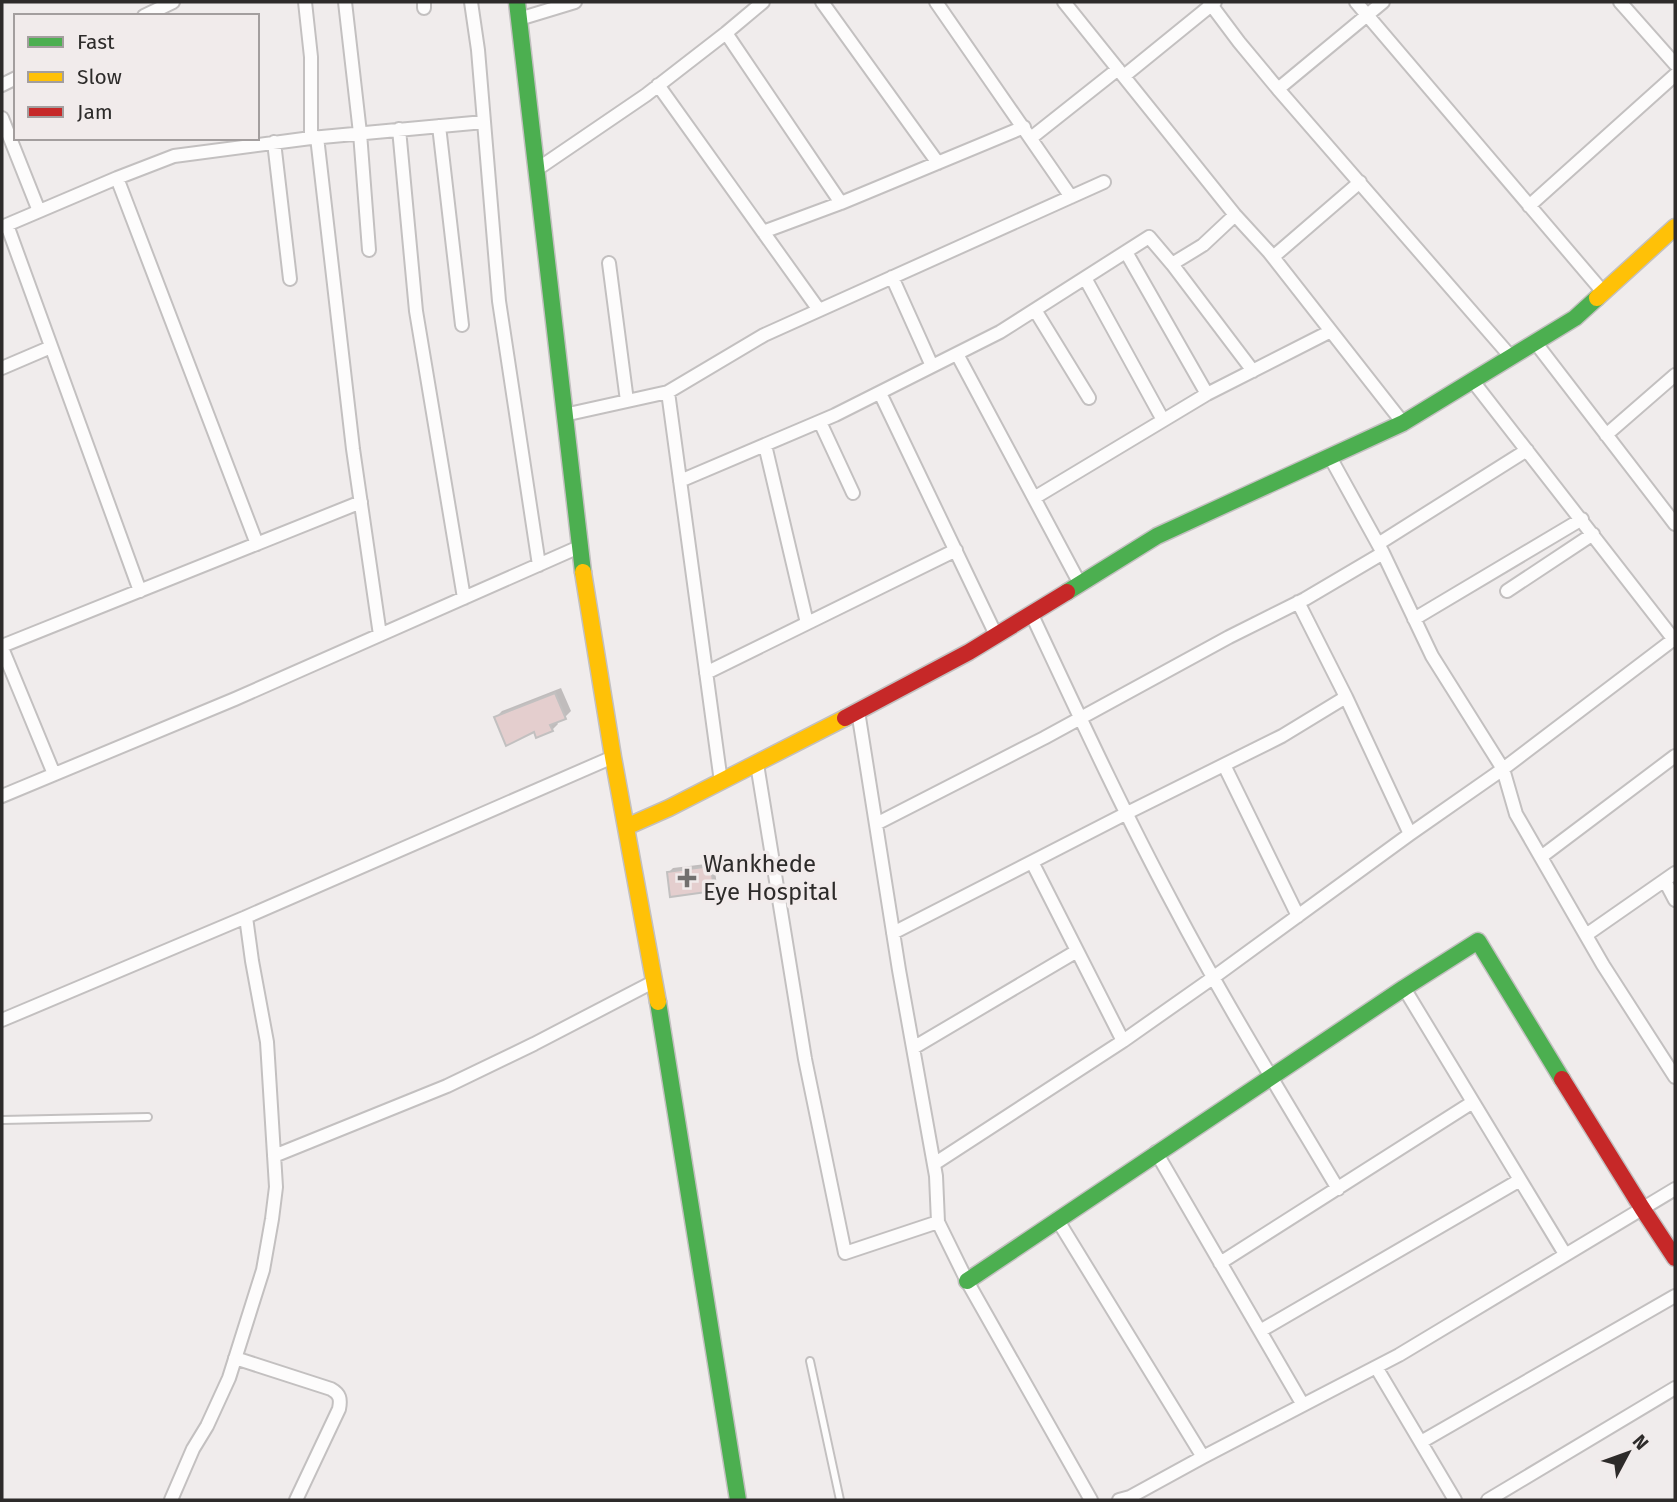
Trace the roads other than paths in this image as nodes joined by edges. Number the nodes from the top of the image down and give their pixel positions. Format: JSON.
{"nodes":[{"id":1,"x":173,"y":2,"type":"edge"},
{"id":2,"x":305,"y":2,"type":"edge"},
{"id":3,"x":345,"y":2,"type":"edge"},
{"id":4,"x":471,"y":2,"type":"edge"},
{"id":5,"x":517,"y":2,"type":"edge"},
{"id":6,"x":575,"y":2,"type":"edge"},
{"id":7,"x":763,"y":2,"type":"edge"},
{"id":8,"x":822,"y":2,"type":"edge"},
{"id":9,"x":936,"y":2,"type":"edge"},
{"id":10,"x":1064,"y":2,"type":"edge"},
{"id":11,"x":1356,"y":2,"type":"edge"},
{"id":12,"x":1383,"y":2,"type":"edge"},
{"id":13,"x":1620,"y":2,"type":"edge"},
{"id":14,"x":1212,"y":3,"type":"edge"},
{"id":15,"x":148,"y":14,"type":"edge"},
{"id":16,"x":1367,"y":14,"type":"junction"},
{"id":17,"x":519,"y":19,"type":"junction"},
{"id":18,"x":726,"y":33,"type":"junction"},
{"id":19,"x":1675,"y":64,"type":"edge"},
{"id":20,"x":1121,"y":73,"type":"junction"},
{"id":21,"x":1675,"y":75,"type":"edge"},
{"id":22,"x":659,"y":85,"type":"junction"},
{"id":23,"x":1278,"y":89,"type":"junction"},
{"id":24,"x":2,"y":118,"type":"edge"},
{"id":25,"x":484,"y":122,"type":"junction"},
{"id":26,"x":439,"y":126,"type":"junction"},
{"id":27,"x":399,"y":129,"type":"junction"},
{"id":28,"x":360,"y":133,"type":"junction"},
{"id":29,"x":1028,"y":133,"type":"junction"},
{"id":30,"x":314,"y":138,"type":"junction"},
{"id":31,"x":274,"y":142,"type":"junction"},
{"id":32,"x":938,"y":163,"type":"junction"},
{"id":33,"x":536,"y":170,"type":"junction"},
{"id":34,"x":117,"y":178,"type":"junction"},
{"id":35,"x":1104,"y":182,"type":"dead end"},
{"id":36,"x":1360,"y":182,"type":"junction"},
{"id":37,"x":1071,"y":197,"type":"junction"},
{"id":38,"x":841,"y":203,"type":"junction"},
{"id":39,"x":1529,"y":206,"type":"junction"},
{"id":40,"x":39,"y":211,"type":"junction"},
{"id":41,"x":1234,"y":215,"type":"junction"},
{"id":42,"x":4,"y":226,"type":"edge"},
{"id":43,"x":1675,"y":227,"type":"edge"},
{"id":44,"x":763,"y":232,"type":"junction"},
{"id":45,"x":369,"y":250,"type":"dead end"},
{"id":46,"x":1126,"y":252,"type":"junction"},
{"id":47,"x":1273,"y":257,"type":"junction"},
{"id":48,"x":609,"y":263,"type":"dead end"},
{"id":49,"x":1172,"y":264,"type":"junction"},
{"id":50,"x":892,"y":277,"type":"junction"},
{"id":51,"x":1086,"y":278,"type":"junction"},
{"id":52,"x":290,"y":279,"type":"dead end"},
{"id":53,"x":1603,"y":292,"type":"junction"},
{"id":54,"x":819,"y":310,"type":"junction"},
{"id":55,"x":1035,"y":310,"type":"junction"},
{"id":56,"x":462,"y":325,"type":"dead end"},
{"id":57,"x":1331,"y":331,"type":"junction"},
{"id":58,"x":1535,"y":342,"type":"junction"},
{"id":59,"x":51,"y":346,"type":"junction"},
{"id":60,"x":957,"y":354,"type":"junction"},
{"id":61,"x":1511,"y":357,"type":"junction"},
{"id":62,"x":932,"y":366,"type":"junction"},
{"id":63,"x":2,"y":368,"type":"edge"},
{"id":64,"x":1252,"y":371,"type":"junction"},
{"id":65,"x":1675,"y":375,"type":"edge"},
{"id":66,"x":1472,"y":380,"type":"junction"},
{"id":67,"x":668,"y":392,"type":"junction"},
{"id":68,"x":880,"y":393,"type":"junction"},
{"id":69,"x":1207,"y":394,"type":"junction"},
{"id":70,"x":1089,"y":398,"type":"dead end"},
{"id":71,"x":628,"y":401,"type":"junction"},
{"id":72,"x":564,"y":415,"type":"junction"},
{"id":73,"x":1163,"y":420,"type":"junction"},
{"id":74,"x":820,"y":422,"type":"junction"},
{"id":75,"x":1403,"y":423,"type":"junction"},
{"id":76,"x":1606,"y":435,"type":"junction"},
{"id":77,"x":765,"y":445,"type":"junction"},
{"id":78,"x":1527,"y":450,"type":"junction"},
{"id":79,"x":1330,"y":457,"type":"junction"},
{"id":80,"x":680,"y":481,"type":"junction"},
{"id":81,"x":853,"y":493,"type":"dead end"},
{"id":82,"x":1034,"y":498,"type":"junction"},
{"id":83,"x":361,"y":502,"type":"junction"},
{"id":84,"x":1581,"y":519,"type":"junction"},
{"id":85,"x":1675,"y":524,"type":"edge"},
{"id":86,"x":1593,"y":534,"type":"junction"},
{"id":87,"x":257,"y":544,"type":"junction"},
{"id":88,"x":579,"y":547,"type":"junction"},
{"id":89,"x":1381,"y":548,"type":"junction"},
{"id":90,"x":956,"y":550,"type":"junction"},
{"id":91,"x":538,"y":565,"type":"junction"},
{"id":92,"x":1080,"y":584,"type":"junction"},
{"id":93,"x":140,"y":591,"type":"junction"},
{"id":94,"x":1507,"y":591,"type":"dead end"},
{"id":95,"x":464,"y":598,"type":"junction"},
{"id":96,"x":1298,"y":602,"type":"junction"},
{"id":97,"x":1031,"y":613,"type":"junction"},
{"id":98,"x":1414,"y":618,"type":"junction"},
{"id":99,"x":807,"y":623,"type":"junction"},
{"id":100,"x":380,"y":635,"type":"junction"},
{"id":101,"x":996,"y":635,"type":"junction"},
{"id":102,"x":1675,"y":640,"type":"edge"},
{"id":103,"x":2,"y":647,"type":"edge"},
{"id":104,"x":706,"y":673,"type":"junction"},
{"id":105,"x":1346,"y":698,"type":"junction"},
{"id":106,"x":858,"y":711,"type":"junction"},
{"id":107,"x":1080,"y":718,"type":"junction"},
{"id":108,"x":1675,"y":755,"type":"edge"},
{"id":109,"x":613,"y":757,"type":"junction"},
{"id":110,"x":757,"y":764,"type":"junction"},
{"id":111,"x":1224,"y":765,"type":"junction"},
{"id":112,"x":1503,"y":769,"type":"junction"},
{"id":113,"x":54,"y":774,"type":"junction"},
{"id":114,"x":721,"y":782,"type":"junction"},
{"id":115,"x":2,"y":796,"type":"edge"},
{"id":116,"x":1128,"y":813,"type":"junction"},
{"id":117,"x":876,"y":824,"type":"junction"},
{"id":118,"x":626,"y":827,"type":"junction"},
{"id":119,"x":1410,"y":834,"type":"junction"},
{"id":120,"x":1541,"y":858,"type":"junction"},
{"id":121,"x":1032,"y":862,"type":"junction"},
{"id":122,"x":1670,"y":877,"type":"edge"},
{"id":123,"x":1675,"y":900,"type":"edge"},
{"id":124,"x":1298,"y":916,"type":"junction"},
{"id":125,"x":246,"y":917,"type":"junction"},
{"id":126,"x":894,"y":933,"type":"junction"},
{"id":127,"x":1586,"y":935,"type":"junction"},
{"id":128,"x":1077,"y":951,"type":"junction"},
{"id":129,"x":1214,"y":977,"type":"junction"},
{"id":130,"x":654,"y":981,"type":"junction"},
{"id":131,"x":1404,"y":988,"type":"junction"},
{"id":132,"x":2,"y":1020,"type":"edge"},
{"id":133,"x":1123,"y":1041,"type":"junction"},
{"id":134,"x":913,"y":1048,"type":"junction"},
{"id":135,"x":1674,"y":1071,"type":"edge"},
{"id":136,"x":1271,"y":1077,"type":"junction"},
{"id":137,"x":1473,"y":1102,"type":"junction"},
{"id":138,"x":149,"y":1117,"type":"dead end"},
{"id":139,"x":2,"y":1120,"type":"edge"},
{"id":140,"x":1156,"y":1152,"type":"junction"},
{"id":141,"x":274,"y":1156,"type":"junction"},
{"id":142,"x":934,"y":1164,"type":"junction"},
{"id":143,"x":1520,"y":1180,"type":"junction"},
{"id":144,"x":1338,"y":1189,"type":"junction"},
{"id":145,"x":1675,"y":1189,"type":"edge"},
{"id":146,"x":1642,"y":1208,"type":"junction"},
{"id":147,"x":1057,"y":1219,"type":"junction"},
{"id":148,"x":937,"y":1222,"type":"junction"},
{"id":149,"x":1565,"y":1254,"type":"junction"},
{"id":150,"x":1675,"y":1258,"type":"edge"},
{"id":151,"x":1220,"y":1263,"type":"junction"},
{"id":152,"x":967,"y":1281,"type":"junction"},
{"id":153,"x":1675,"y":1296,"type":"edge"},
{"id":154,"x":1260,"y":1331,"type":"junction"},
{"id":155,"x":234,"y":1358,"type":"junction"},
{"id":156,"x":810,"y":1361,"type":"dead end"},
{"id":157,"x":1376,"y":1367,"type":"junction"},
{"id":158,"x":1675,"y":1388,"type":"edge"},
{"id":159,"x":1303,"y":1405,"type":"junction"},
{"id":160,"x":1421,"y":1442,"type":"junction"},
{"id":161,"x":1203,"y":1457,"type":"junction"},
{"id":162,"x":173,"y":1499,"type":"edge"},
{"id":163,"x":297,"y":1500,"type":"edge"},
{"id":164,"x":738,"y":1500,"type":"edge"},
{"id":165,"x":840,"y":1500,"type":"edge"},
{"id":166,"x":1091,"y":1500,"type":"edge"},
{"id":167,"x":1119,"y":1500,"type":"edge"},
{"id":168,"x":1455,"y":1500,"type":"edge"},
{"id":169,"x":1488,"y":1500,"type":"edge"}],
"edges":[{"from":1,"to":15,"type":"street"},
{"from":2,"to":30,"type":"street"},
{"from":3,"to":28,"type":"street"},
{"from":4,"to":25,"type":"street"},
{"from":5,"to":17,"type":"street"},
{"from":6,"to":17,"type":"street"},
{"from":7,"to":18,"type":"street"},
{"from":8,"to":32,"type":"street"},
{"from":9,"to":29,"type":"street"},
{"from":10,"to":20,"type":"street"},
{"from":11,"to":16,"type":"street"},
{"from":12,"to":16,"type":"street"},
{"from":13,"to":19,"type":"street"},
{"from":14,"to":20,"type":"street"},
{"from":14,"to":23,"type":"street"},
{"from":16,"to":23,"type":"street"},
{"from":16,"to":39,"type":"street"},
{"from":17,"to":33,"type":"street"},
{"from":18,"to":22,"type":"street"},
{"from":18,"to":38,"type":"street"},
{"from":20,"to":29,"type":"street"},
{"from":20,"to":41,"type":"street"},
{"from":21,"to":39,"type":"street"},
{"from":22,"to":33,"type":"street"},
{"from":22,"to":44,"type":"street"},
{"from":23,"to":36,"type":"street"},
{"from":24,"to":40,"type":"street"},
{"from":25,"to":26,"type":"street"},
{"from":25,"to":91,"type":"street"},
{"from":26,"to":27,"type":"street"},
{"from":26,"to":56,"type":"street"},
{"from":27,"to":28,"type":"street"},
{"from":27,"to":95,"type":"street"},
{"from":28,"to":30,"type":"street"},
{"from":28,"to":45,"type":"street"},
{"from":29,"to":32,"type":"street"},
{"from":29,"to":37,"type":"street"},
{"from":30,"to":31,"type":"street"},
{"from":30,"to":83,"type":"street"},
{"from":31,"to":34,"type":"street"},
{"from":31,"to":52,"type":"street"},
{"from":32,"to":38,"type":"street"},
{"from":33,"to":72,"type":"street"},
{"from":34,"to":40,"type":"street"},
{"from":34,"to":87,"type":"street"},
{"from":35,"to":37,"type":"street"},
{"from":36,"to":47,"type":"street"},
{"from":36,"to":61,"type":"street"},
{"from":37,"to":50,"type":"street"},
{"from":38,"to":44,"type":"street"},
{"from":39,"to":53,"type":"street"},
{"from":40,"to":42,"type":"street"},
{"from":41,"to":47,"type":"street"},
{"from":41,"to":49,"type":"street"},
{"from":42,"to":59,"type":"street"},
{"from":43,"to":53,"type":"street"},
{"from":44,"to":54,"type":"street"},
{"from":46,"to":49,"type":"street"},
{"from":46,"to":51,"type":"street"},
{"from":46,"to":69,"type":"street"},
{"from":47,"to":57,"type":"street"},
{"from":48,"to":71,"type":"street"},
{"from":49,"to":64,"type":"street"},
{"from":50,"to":54,"type":"street"},
{"from":50,"to":62,"type":"street"},
{"from":51,"to":55,"type":"street"},
{"from":51,"to":73,"type":"street"},
{"from":53,"to":58,"type":"street"},
{"from":54,"to":67,"type":"street"},
{"from":55,"to":60,"type":"street"},
{"from":55,"to":70,"type":"street"},
{"from":57,"to":64,"type":"street"},
{"from":57,"to":75,"type":"street"},
{"from":58,"to":61,"type":"street"},
{"from":58,"to":76,"type":"street"},
{"from":59,"to":63,"type":"street"},
{"from":59,"to":93,"type":"street"},
{"from":60,"to":62,"type":"street"},
{"from":60,"to":82,"type":"street"},
{"from":61,"to":66,"type":"street"},
{"from":62,"to":68,"type":"street"},
{"from":64,"to":69,"type":"street"},
{"from":65,"to":76,"type":"street"},
{"from":66,"to":75,"type":"street"},
{"from":66,"to":78,"type":"street"},
{"from":67,"to":71,"type":"street"},
{"from":67,"to":80,"type":"street"},
{"from":68,"to":74,"type":"street"},
{"from":68,"to":90,"type":"street"},
{"from":69,"to":73,"type":"street"},
{"from":71,"to":72,"type":"street"},
{"from":72,"to":88,"type":"street"},
{"from":73,"to":82,"type":"street"},
{"from":74,"to":77,"type":"street"},
{"from":74,"to":81,"type":"street"},
{"from":75,"to":79,"type":"street"},
{"from":76,"to":85,"type":"street"},
{"from":77,"to":80,"type":"street"},
{"from":77,"to":99,"type":"street"},
{"from":78,"to":84,"type":"street"},
{"from":78,"to":89,"type":"street"},
{"from":79,"to":89,"type":"street"},
{"from":79,"to":92,"type":"street"},
{"from":80,"to":104,"type":"street"},
{"from":82,"to":92,"type":"street"},
{"from":83,"to":87,"type":"street"},
{"from":83,"to":100,"type":"street"},
{"from":84,"to":86,"type":"street"},
{"from":84,"to":98,"type":"street"},
{"from":86,"to":94,"type":"street"},
{"from":86,"to":102,"type":"street"},
{"from":87,"to":93,"type":"street"},
{"from":88,"to":91,"type":"street"},
{"from":88,"to":109,"type":"street"},
{"from":89,"to":96,"type":"street"},
{"from":89,"to":98,"type":"street"},
{"from":90,"to":99,"type":"street"},
{"from":90,"to":101,"type":"street"},
{"from":91,"to":95,"type":"street"},
{"from":92,"to":97,"type":"street"},
{"from":93,"to":103,"type":"street"},
{"from":95,"to":100,"type":"street"},
{"from":96,"to":105,"type":"street"},
{"from":96,"to":107,"type":"street"},
{"from":97,"to":101,"type":"street"},
{"from":97,"to":107,"type":"street"},
{"from":98,"to":112,"type":"street"},
{"from":99,"to":104,"type":"street"},
{"from":100,"to":113,"type":"street"},
{"from":101,"to":106,"type":"street"},
{"from":102,"to":112,"type":"street"},
{"from":103,"to":113,"type":"street"},
{"from":104,"to":114,"type":"street"},
{"from":105,"to":111,"type":"street"},
{"from":105,"to":119,"type":"street"},
{"from":106,"to":110,"type":"street"},
{"from":106,"to":117,"type":"street"},
{"from":107,"to":116,"type":"street"},
{"from":107,"to":117,"type":"street"},
{"from":108,"to":120,"type":"street"},
{"from":109,"to":118,"type":"street"},
{"from":109,"to":125,"type":"street"},
{"from":110,"to":114,"type":"street"},
{"from":110,"to":148,"type":"street"},
{"from":111,"to":116,"type":"street"},
{"from":111,"to":124,"type":"street"},
{"from":112,"to":119,"type":"street"},
{"from":112,"to":120,"type":"street"},
{"from":113,"to":115,"type":"street"},
{"from":114,"to":118,"type":"street"},
{"from":116,"to":121,"type":"street"},
{"from":116,"to":129,"type":"street"},
{"from":117,"to":126,"type":"street"},
{"from":118,"to":130,"type":"street"},
{"from":119,"to":124,"type":"street"},
{"from":120,"to":127,"type":"street"},
{"from":121,"to":126,"type":"street"},
{"from":121,"to":128,"type":"street"},
{"from":122,"to":123,"type":"street"},
{"from":122,"to":127,"type":"street"},
{"from":124,"to":129,"type":"street"},
{"from":125,"to":132,"type":"street"},
{"from":125,"to":141,"type":"street"},
{"from":126,"to":134,"type":"street"},
{"from":127,"to":135,"type":"street"},
{"from":128,"to":133,"type":"street"},
{"from":128,"to":134,"type":"street"},
{"from":129,"to":133,"type":"street"},
{"from":129,"to":136,"type":"street"},
{"from":130,"to":141,"type":"street"},
{"from":130,"to":164,"type":"street"},
{"from":131,"to":136,"type":"street"},
{"from":131,"to":137,"type":"street"},
{"from":131,"to":146,"type":"street"},
{"from":133,"to":142,"type":"street"},
{"from":134,"to":142,"type":"street"},
{"from":136,"to":140,"type":"street"},
{"from":136,"to":144,"type":"street"},
{"from":137,"to":143,"type":"street"},
{"from":137,"to":144,"type":"street"},
{"from":138,"to":139,"type":"lane"},
{"from":140,"to":147,"type":"street"},
{"from":140,"to":151,"type":"street"},
{"from":141,"to":155,"type":"street"},
{"from":142,"to":148,"type":"street"},
{"from":143,"to":149,"type":"street"},
{"from":143,"to":154,"type":"street"},
{"from":144,"to":151,"type":"street"},
{"from":145,"to":146,"type":"street"},
{"from":146,"to":149,"type":"street"},
{"from":146,"to":150,"type":"street"},
{"from":147,"to":152,"type":"street"},
{"from":147,"to":161,"type":"street"},
{"from":148,"to":152,"type":"street"},
{"from":149,"to":157,"type":"street"},
{"from":151,"to":154,"type":"street"},
{"from":152,"to":166,"type":"street"},
{"from":153,"to":160,"type":"street"},
{"from":154,"to":159,"type":"street"},
{"from":155,"to":162,"type":"street"},
{"from":155,"to":163,"type":"street"},
{"from":156,"to":165,"type":"lane"},
{"from":157,"to":159,"type":"street"},
{"from":157,"to":160,"type":"street"},
{"from":158,"to":169,"type":"street"},
{"from":159,"to":161,"type":"street"},
{"from":160,"to":168,"type":"street"},
{"from":161,"to":167,"type":"street"}]}
